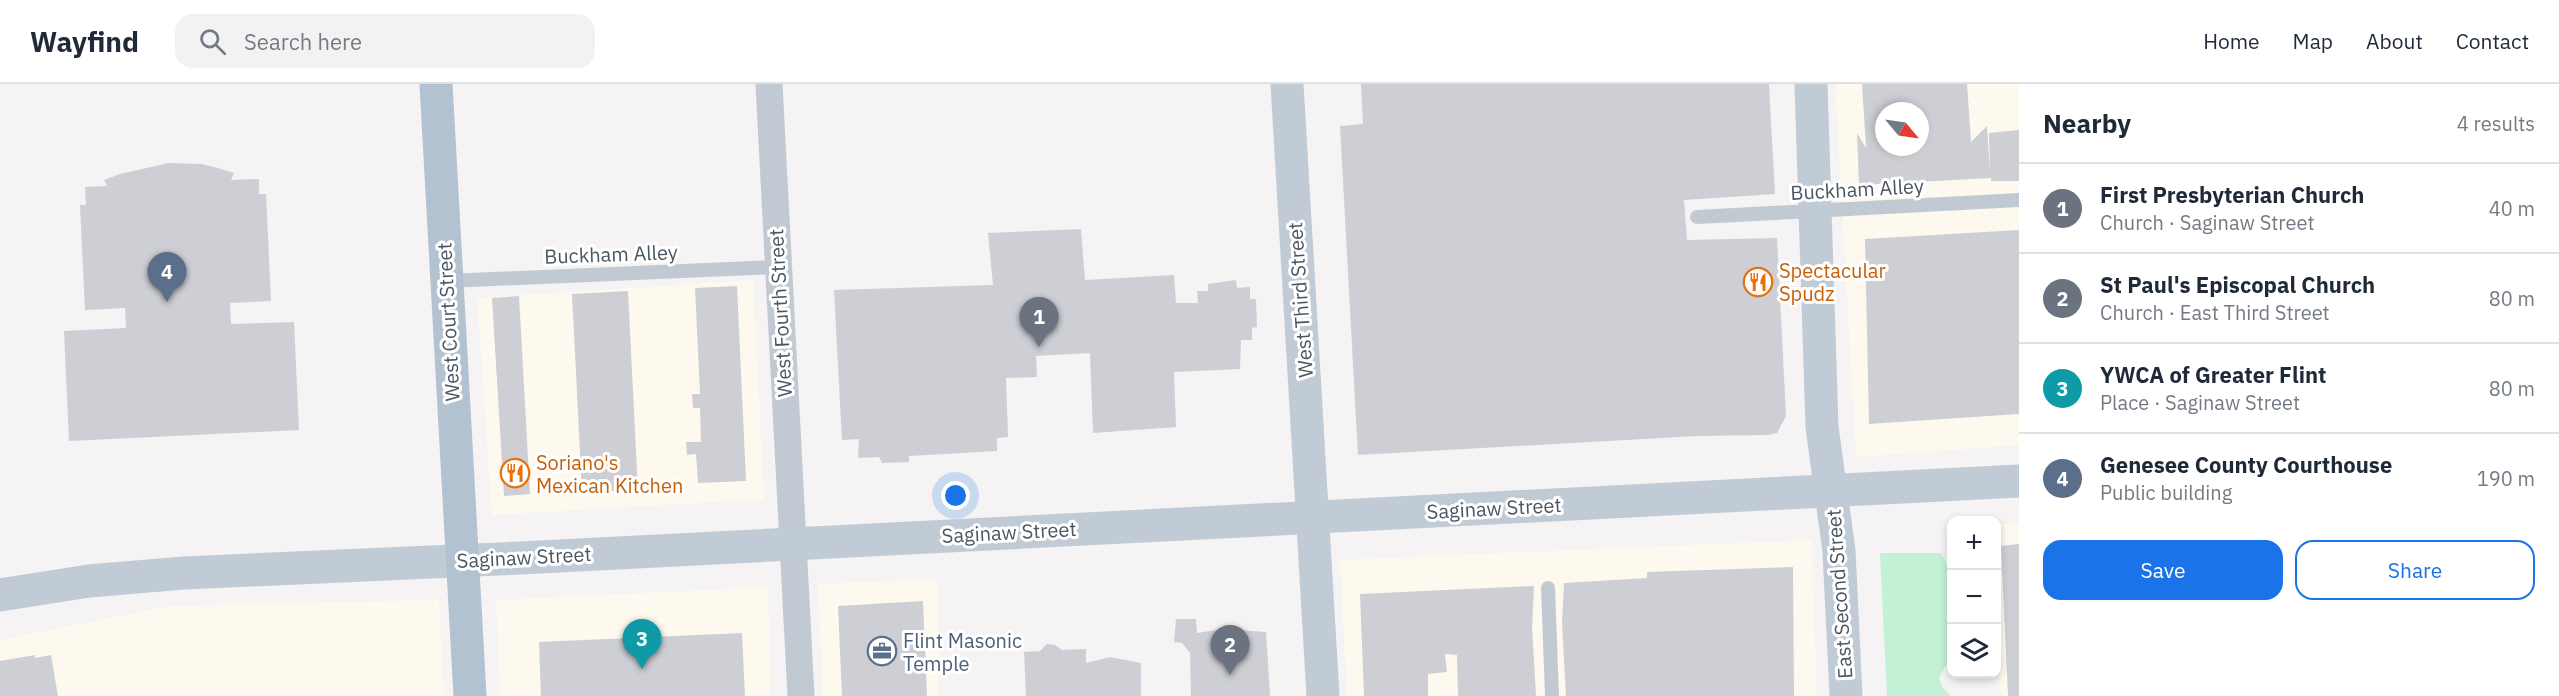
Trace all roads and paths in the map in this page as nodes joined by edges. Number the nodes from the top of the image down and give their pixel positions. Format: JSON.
{"nodes":[{"id":1,"x":436,"y":84,"type":"edge"},
{"id":2,"x":769,"y":84,"type":"edge"},
{"id":3,"x":1287,"y":84,"type":"edge"},
{"id":4,"x":1811,"y":84,"type":"edge"},
{"id":5,"x":2019,"y":200,"type":"edge"},
{"id":6,"x":1816,"y":210,"type":"junction"},
{"id":7,"x":1696,"y":217,"type":"dead end"},
{"id":8,"x":778,"y":267,"type":"junction"},
{"id":9,"x":446,"y":281,"type":"junction"},
{"id":10,"x":2019,"y":481,"type":"edge"},
{"id":11,"x":1831,"y":491,"type":"junction"},
{"id":12,"x":1313,"y":517,"type":"junction"},
{"id":13,"x":792,"y":542,"type":"junction"},
{"id":14,"x":462,"y":560,"type":"junction"},
{"id":15,"x":1548,"y":588,"type":"dead end"},
{"id":16,"x":0,"y":596,"type":"edge"},
{"id":17,"x":470,"y":696,"type":"edge"},
{"id":18,"x":801,"y":696,"type":"edge"},
{"id":19,"x":1323,"y":696,"type":"edge"},
{"id":20,"x":1552,"y":696,"type":"edge"},
{"id":21,"x":1846,"y":696,"type":"edge"}],
"edges":[{"from":1,"to":9,"type":"main road","name":"West Court Street"},
{"from":2,"to":8,"type":"street","name":"West Fourth Street"},
{"from":3,"to":12,"type":"main road","name":"West Third Street"},
{"from":4,"to":6,"type":"main road","name":"East Second Street"},
{"from":5,"to":6,"type":"lane","name":"Buckham Alley"},
{"from":6,"to":7,"type":"lane","name":"Buckham Alley"},
{"from":6,"to":11,"type":"main road","name":"East Second Street"},
{"from":8,"to":9,"type":"lane","name":"Buckham Alley"},
{"from":8,"to":13,"type":"street","name":"West Fourth Street"},
{"from":9,"to":14,"type":"main road","name":"West Court Street"},
{"from":10,"to":11,"type":"main road","name":"Saginaw Street"},
{"from":11,"to":12,"type":"main road","name":"Saginaw Street"},
{"from":11,"to":21,"type":"main road","name":"East Second Street"},
{"from":12,"to":13,"type":"main road","name":"Saginaw Street"},
{"from":12,"to":19,"type":"main road","name":"West Third Street"},
{"from":13,"to":14,"type":"main road","name":"Saginaw Street"},
{"from":13,"to":18,"type":"street","name":"West Fourth Street"},
{"from":14,"to":16,"type":"main road","name":"Saginaw Street"},
{"from":14,"to":17,"type":"main road","name":"West Court Street"},
{"from":15,"to":20,"type":"lane"}]}
